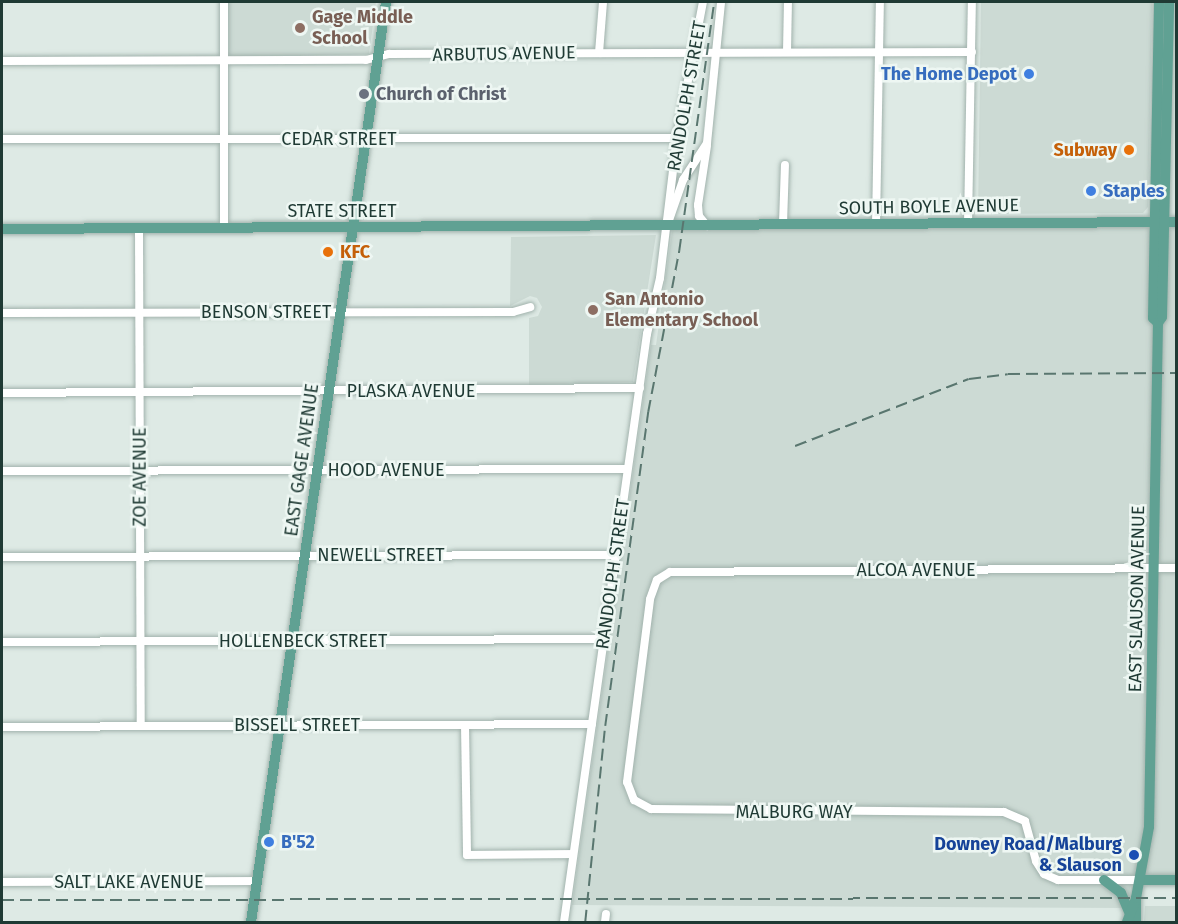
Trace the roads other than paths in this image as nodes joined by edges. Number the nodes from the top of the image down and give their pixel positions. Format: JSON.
{"nodes":[{"id":1,"x":224,"y":2,"type":"edge"},
{"id":2,"x":386,"y":2,"type":"edge"},
{"id":3,"x":603,"y":2,"type":"edge"},
{"id":4,"x":703,"y":2,"type":"edge"},
{"id":5,"x":721,"y":2,"type":"edge"},
{"id":6,"x":788,"y":2,"type":"edge"},
{"id":7,"x":880,"y":2,"type":"edge"},
{"id":8,"x":972,"y":2,"type":"edge"},
{"id":9,"x":1159,"y":2,"type":"edge"},
{"id":10,"x":1169,"y":2,"type":"edge"},
{"id":11,"x":972,"y":51,"type":"junction"},
{"id":12,"x":787,"y":52,"type":"junction"},
{"id":13,"x":878,"y":52,"type":"junction"},
{"id":14,"x":600,"y":53,"type":"junction"},
{"id":15,"x":696,"y":53,"type":"junction"},
{"id":16,"x":714,"y":54,"type":"junction"},
{"id":17,"x":378,"y":56,"type":"junction"},
{"id":18,"x":2,"y":61,"type":"edge"},
{"id":19,"x":223,"y":61,"type":"junction"},
{"id":20,"x":366,"y":138,"type":"junction"},
{"id":21,"x":677,"y":138,"type":"junction"},
{"id":22,"x":224,"y":139,"type":"junction"},
{"id":23,"x":2,"y":140,"type":"edge"},
{"id":24,"x":707,"y":143,"type":"junction"},
{"id":25,"x":785,"y":165,"type":"dead end"},
{"id":26,"x":1160,"y":222,"type":"junction"},
{"id":27,"x":1176,"y":222,"type":"edge"},
{"id":28,"x":968,"y":224,"type":"junction"},
{"id":29,"x":783,"y":225,"type":"junction"},
{"id":30,"x":876,"y":225,"type":"junction"},
{"id":31,"x":667,"y":226,"type":"junction"},
{"id":32,"x":682,"y":226,"type":"joint"},
{"id":33,"x":707,"y":226,"type":"junction"},
{"id":34,"x":352,"y":227,"type":"junction"},
{"id":35,"x":139,"y":228,"type":"junction"},
{"id":36,"x":224,"y":228,"type":"junction"},
{"id":37,"x":2,"y":229,"type":"edge"},
{"id":38,"x":530,"y":307,"type":"dead end"},
{"id":39,"x":340,"y":312,"type":"junction"},
{"id":40,"x":2,"y":313,"type":"edge"},
{"id":41,"x":139,"y":313,"type":"junction"},
{"id":42,"x":640,"y":388,"type":"junction"},
{"id":43,"x":329,"y":391,"type":"junction"},
{"id":44,"x":140,"y":392,"type":"junction"},
{"id":45,"x":2,"y":393,"type":"edge"},
{"id":46,"x":627,"y":469,"type":"junction"},
{"id":47,"x":317,"y":470,"type":"junction"},
{"id":48,"x":2,"y":471,"type":"edge"},
{"id":49,"x":140,"y":471,"type":"junction"},
{"id":50,"x":305,"y":555,"type":"junction"},
{"id":51,"x":616,"y":555,"type":"junction"},
{"id":52,"x":2,"y":556,"type":"edge"},
{"id":53,"x":140,"y":556,"type":"junction"},
{"id":54,"x":1154,"y":568,"type":"junction"},
{"id":55,"x":1176,"y":568,"type":"edge"},
{"id":56,"x":657,"y":580,"type":"joint"},
{"id":57,"x":604,"y":639,"type":"junction"},
{"id":58,"x":141,"y":641,"type":"junction"},
{"id":59,"x":293,"y":641,"type":"junction"},
{"id":60,"x":2,"y":642,"type":"edge"},
{"id":61,"x":592,"y":724,"type":"junction"},
{"id":62,"x":280,"y":725,"type":"junction"},
{"id":63,"x":465,"y":725,"type":"junction"},
{"id":64,"x":141,"y":726,"type":"junction"},
{"id":65,"x":2,"y":727,"type":"edge"},
{"id":66,"x":573,"y":854,"type":"junction"},
{"id":67,"x":1140,"y":878,"type":"junction"},
{"id":68,"x":1104,"y":880,"type":"junction"},
{"id":69,"x":1176,"y":880,"type":"edge"},
{"id":70,"x":257,"y":881,"type":"junction"},
{"id":71,"x":2,"y":882,"type":"edge"},
{"id":72,"x":1136,"y":898,"type":"junction"},
{"id":73,"x":1128,"y":917,"type":"edge"},
{"id":74,"x":251,"y":922,"type":"edge"},
{"id":75,"x":564,"y":922,"type":"edge"},
{"id":76,"x":1136,"y":922,"type":"edge"}],
"edges":[{"from":1,"to":19,"type":"street"},
{"from":2,"to":17,"type":"main road","name":"EAST GAGE AVENUE"},
{"from":3,"to":14,"type":"street"},
{"from":4,"to":15,"type":"street","name":"RANDOLPH STREET"},
{"from":5,"to":16,"type":"street","name":"RANDOLPH STREET"},
{"from":6,"to":12,"type":"street"},
{"from":7,"to":13,"type":"street"},
{"from":8,"to":11,"type":"street"},
{"from":9,"to":26,"type":"main road","name":"EAST SLAUSON AVENUE"},
{"from":10,"to":26,"type":"main road","name":"EAST SLAUSON AVENUE"},
{"from":11,"to":13,"type":"street","name":"ARBUTUS AVENUE"},
{"from":11,"to":28,"type":"street"},
{"from":12,"to":13,"type":"street","name":"ARBUTUS AVENUE"},
{"from":12,"to":16,"type":"street","name":"ARBUTUS AVENUE"},
{"from":13,"to":30,"type":"street"},
{"from":14,"to":15,"type":"street","name":"ARBUTUS AVENUE"},
{"from":14,"to":17,"type":"street","name":"ARBUTUS AVENUE"},
{"from":15,"to":16,"type":"street","name":"ARBUTUS AVENUE"},
{"from":15,"to":21,"type":"street","name":"RANDOLPH STREET"},
{"from":16,"to":24,"type":"street","name":"RANDOLPH STREET"},
{"from":17,"to":19,"type":"street","name":"ARBUTUS AVENUE"},
{"from":17,"to":20,"type":"main road","name":"EAST GAGE AVENUE"},
{"from":18,"to":19,"type":"street","name":"ARBUTUS AVENUE"},
{"from":19,"to":22,"type":"street"},
{"from":20,"to":21,"type":"street","name":"CEDAR STREET"},
{"from":20,"to":22,"type":"street","name":"CEDAR STREET"},
{"from":20,"to":34,"type":"main road","name":"EAST GAGE AVENUE"},
{"from":21,"to":31,"type":"street","name":"RANDOLPH STREET"},
{"from":22,"to":23,"type":"street","name":"CEDAR STREET"},
{"from":22,"to":36,"type":"street"},
{"from":24,"to":31,"type":"street","name":"RANDOLPH STREET"},
{"from":24,"to":33,"type":"street"},
{"from":25,"to":29,"type":"street"},
{"from":26,"to":27,"type":"main road","name":"SOUTH BOYLE AVENUE"},
{"from":26,"to":28,"type":"main road","name":"SOUTH BOYLE AVENUE"},
{"from":26,"to":54,"type":"main road","name":"EAST SLAUSON AVENUE"},
{"from":28,"to":30,"type":"main road","name":"SOUTH BOYLE AVENUE"},
{"from":29,"to":30,"type":"main road","name":"SOUTH BOYLE AVENUE"},
{"from":29,"to":33,"type":"main road","name":"SOUTH BOYLE AVENUE"},
{"from":31,"to":32,"type":"main road","name":"STATE STREET"},
{"from":31,"to":34,"type":"main road","name":"STATE STREET"},
{"from":31,"to":42,"type":"street","name":"RANDOLPH STREET"},
{"from":32,"to":33,"type":"main road","name":"SOUTH BOYLE AVENUE"},
{"from":34,"to":36,"type":"main road","name":"STATE STREET"},
{"from":34,"to":39,"type":"main road","name":"EAST GAGE AVENUE"},
{"from":35,"to":36,"type":"main road","name":"STATE STREET"},
{"from":35,"to":37,"type":"main road","name":"STATE STREET"},
{"from":35,"to":41,"type":"street","name":"ZOE AVENUE"},
{"from":38,"to":39,"type":"street","name":"BENSON STREET"},
{"from":39,"to":41,"type":"street","name":"BENSON STREET"},
{"from":39,"to":43,"type":"main road","name":"EAST GAGE AVENUE"},
{"from":40,"to":41,"type":"street","name":"BENSON STREET"},
{"from":41,"to":44,"type":"street","name":"ZOE AVENUE"},
{"from":42,"to":43,"type":"street","name":"PLASKA AVENUE"},
{"from":42,"to":46,"type":"street","name":"RANDOLPH STREET"},
{"from":43,"to":44,"type":"street","name":"PLASKA AVENUE"},
{"from":43,"to":47,"type":"main road","name":"EAST GAGE AVENUE"},
{"from":44,"to":45,"type":"street","name":"PLASKA AVENUE"},
{"from":44,"to":49,"type":"street","name":"ZOE AVENUE"},
{"from":46,"to":47,"type":"street","name":"HOOD AVENUE"},
{"from":46,"to":51,"type":"street","name":"RANDOLPH STREET"},
{"from":47,"to":49,"type":"street","name":"HOOD AVENUE"},
{"from":47,"to":50,"type":"main road","name":"EAST GAGE AVENUE"},
{"from":48,"to":49,"type":"street","name":"HOOD AVENUE"},
{"from":49,"to":53,"type":"street","name":"ZOE AVENUE"},
{"from":50,"to":51,"type":"street","name":"NEWELL STREET"},
{"from":50,"to":53,"type":"street","name":"NEWELL STREET"},
{"from":50,"to":59,"type":"main road","name":"EAST GAGE AVENUE"},
{"from":51,"to":57,"type":"street","name":"RANDOLPH STREET"},
{"from":52,"to":53,"type":"street","name":"NEWELL STREET"},
{"from":53,"to":58,"type":"street","name":"ZOE AVENUE"},
{"from":54,"to":55,"type":"street","name":"ALCOA AVENUE"},
{"from":54,"to":56,"type":"street","name":"ALCOA AVENUE"},
{"from":54,"to":67,"type":"main road","name":"EAST SLAUSON AVENUE"},
{"from":56,"to":68,"type":"street","name":"MALBURG WAY"},
{"from":57,"to":59,"type":"street","name":"HOLLENBECK STREET"},
{"from":57,"to":61,"type":"street","name":"RANDOLPH STREET"},
{"from":58,"to":59,"type":"street","name":"HOLLENBECK STREET"},
{"from":58,"to":60,"type":"street","name":"HOLLENBECK STREET"},
{"from":58,"to":64,"type":"street","name":"ZOE AVENUE"},
{"from":59,"to":62,"type":"main road","name":"EAST GAGE AVENUE"},
{"from":61,"to":63,"type":"street","name":"BISSELL STREET"},
{"from":61,"to":66,"type":"street","name":"RANDOLPH STREET"},
{"from":62,"to":63,"type":"street","name":"BISSELL STREET"},
{"from":62,"to":64,"type":"street","name":"BISSELL STREET"},
{"from":62,"to":70,"type":"main road","name":"EAST GAGE AVENUE"},
{"from":63,"to":66,"type":"street"},
{"from":64,"to":65,"type":"street","name":"BISSELL STREET"},
{"from":66,"to":75,"type":"street","name":"RANDOLPH STREET"},
{"from":67,"to":68,"type":"street","name":"MALBURG WAY"},
{"from":67,"to":69,"type":"main road"},
{"from":67,"to":72,"type":"main road","name":"EAST SLAUSON AVENUE"},
{"from":68,"to":73,"type":"main road"},
{"from":70,"to":71,"type":"street","name":"SALT LAKE AVENUE"},
{"from":70,"to":74,"type":"main road","name":"EAST GAGE AVENUE"},
{"from":72,"to":73,"type":"main road"},
{"from":72,"to":76,"type":"main road"}]}
